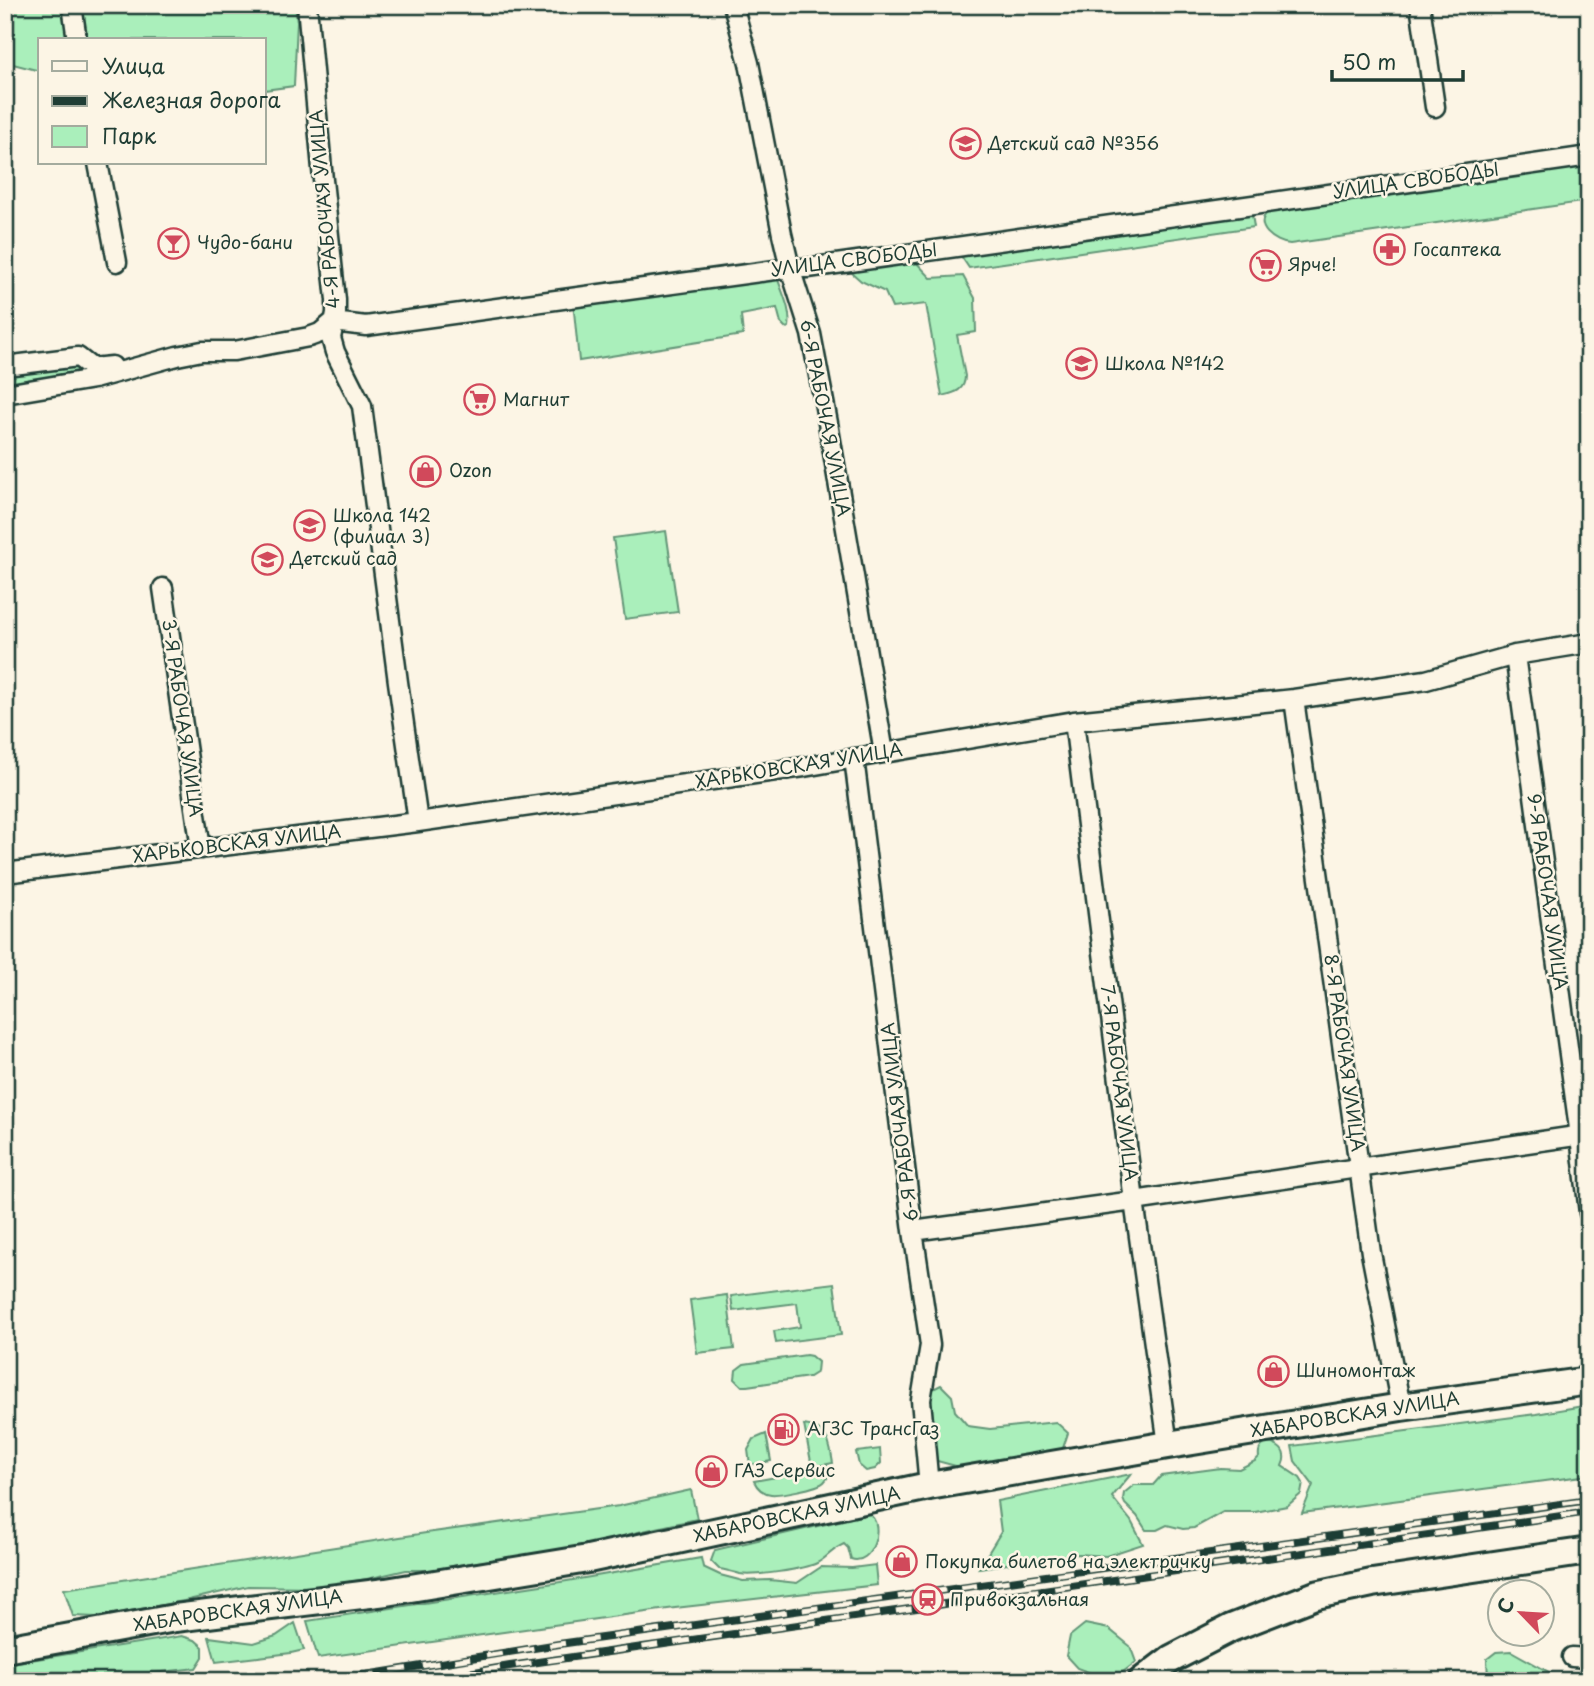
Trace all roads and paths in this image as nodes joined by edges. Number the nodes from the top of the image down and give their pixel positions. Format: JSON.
{"nodes":[{"id":1,"x":72,"y":5,"type":"edge"},
{"id":2,"x":307,"y":5,"type":"edge"},
{"id":3,"x":733,"y":5,"type":"edge"},
{"id":4,"x":1420,"y":5,"type":"edge"},
{"id":5,"x":77,"y":38,"type":"edge"},
{"id":6,"x":1435,"y":107,"type":"dead end"},
{"id":7,"x":1589,"y":156,"type":"edge"},
{"id":8,"x":98,"y":164,"type":"edge"},
{"id":9,"x":117,"y":262,"type":"dead end"},
{"id":10,"x":790,"y":268,"type":"junction"},
{"id":11,"x":333,"y":322,"type":"junction"},
{"id":12,"x":5,"y":366,"type":"edge"},
{"id":13,"x":125,"y":369,"type":"junction"},
{"id":14,"x":5,"y":394,"type":"edge"},
{"id":15,"x":163,"y":587,"type":"dead end"},
{"id":16,"x":1589,"y":643,"type":"edge"},
{"id":17,"x":1515,"y":655,"type":"junction"},
{"id":18,"x":1294,"y":699,"type":"junction"},
{"id":19,"x":1074,"y":721,"type":"junction"},
{"id":20,"x":884,"y":752,"type":"junction"},
{"id":21,"x":854,"y":758,"type":"junction"},
{"id":22,"x":418,"y":822,"type":"junction"},
{"id":23,"x":201,"y":849,"type":"junction"},
{"id":24,"x":5,"y":873,"type":"edge"},
{"id":25,"x":1584,"y":1135,"type":"edge"},
{"id":26,"x":1361,"y":1168,"type":"junction"},
{"id":27,"x":1134,"y":1201,"type":"junction"},
{"id":28,"x":1589,"y":1213,"type":"edge"},
{"id":29,"x":913,"y":1231,"type":"junction"},
{"id":30,"x":1589,"y":1381,"type":"edge"},
{"id":31,"x":1401,"y":1407,"type":"junction"},
{"id":32,"x":1168,"y":1445,"type":"junction"},
{"id":33,"x":929,"y":1486,"type":"junction"},
{"id":34,"x":1589,"y":1551,"type":"edge"},
{"id":35,"x":5,"y":1649,"type":"edge"},
{"id":36,"x":1142,"y":1681,"type":"edge"}],
"edges":[{"from":1,"to":5,"type":"street"},
{"from":2,"to":11,"type":"street","name":"4-Я РАБОЧАЯ УЛИЦА"},
{"from":3,"to":10,"type":"street","name":"6-Я РАБОЧАЯ УЛИЦА"},
{"from":4,"to":6,"type":"street"},
{"from":7,"to":10,"type":"street","name":"УЛИЦА СВОБОДЫ"},
{"from":8,"to":9,"type":"street"},
{"from":10,"to":11,"type":"street","name":"УЛИЦА СВОБОДЫ"},
{"from":10,"to":20,"type":"street","name":"6-Я РАБОЧАЯ УЛИЦА"},
{"from":11,"to":13,"type":"street"},
{"from":11,"to":22,"type":"street","name":"4-Я РАБОЧАЯ УЛИЦА"},
{"from":12,"to":13,"type":"street"},
{"from":13,"to":14,"type":"street"},
{"from":15,"to":23,"type":"street","name":"3-Я РАБОЧАЯ УЛИЦА"},
{"from":16,"to":17,"type":"street","name":"ХАРЬКОВСКАЯ УЛИЦА"},
{"from":17,"to":18,"type":"street","name":"ХАРЬКОВСКАЯ УЛИЦА"},
{"from":17,"to":25,"type":"street","name":"9-Я РАБОЧАЯ УЛИЦА"},
{"from":18,"to":19,"type":"street","name":"ХАРЬКОВСКАЯ УЛИЦА"},
{"from":18,"to":26,"type":"street","name":"8-Я РАБОЧАЯ УЛИЦА"},
{"from":19,"to":20,"type":"street","name":"ХАРЬКОВСКАЯ УЛИЦА"},
{"from":19,"to":27,"type":"street","name":"7-Я РАБОЧАЯ УЛИЦА"},
{"from":20,"to":21,"type":"street","name":"ХАРЬКОВСКАЯ УЛИЦА"},
{"from":21,"to":22,"type":"street","name":"ХАРЬКОВСКАЯ УЛИЦА"},
{"from":21,"to":29,"type":"street","name":"6-Я РАБОЧАЯ УЛИЦА"},
{"from":22,"to":23,"type":"street","name":"ХАРЬКОВСКАЯ УЛИЦА"},
{"from":23,"to":24,"type":"street","name":"ХАРЬКОВСКАЯ УЛИЦА"},
{"from":25,"to":26,"type":"street"},
{"from":25,"to":28,"type":"street","name":"9-Я РАБОЧАЯ УЛИЦА"},
{"from":26,"to":27,"type":"street"},
{"from":26,"to":31,"type":"street","name":"8-Я РАБОЧАЯ УЛИЦА"},
{"from":27,"to":29,"type":"street"},
{"from":27,"to":32,"type":"street","name":"7-Я РАБОЧАЯ УЛИЦА"},
{"from":29,"to":33,"type":"street","name":"6-Я РАБОЧАЯ УЛИЦА"},
{"from":30,"to":31,"type":"main road","name":"ХАБАРОВСКАЯ УЛИЦА"},
{"from":31,"to":32,"type":"main road","name":"ХАБАРОВСКАЯ УЛИЦА"},
{"from":32,"to":33,"type":"main road","name":"ХАБАРОВСКАЯ УЛИЦА"},
{"from":33,"to":35,"type":"main road","name":"ХАБАРОВСКАЯ УЛИЦА"},
{"from":34,"to":36,"type":"main road"}]}
